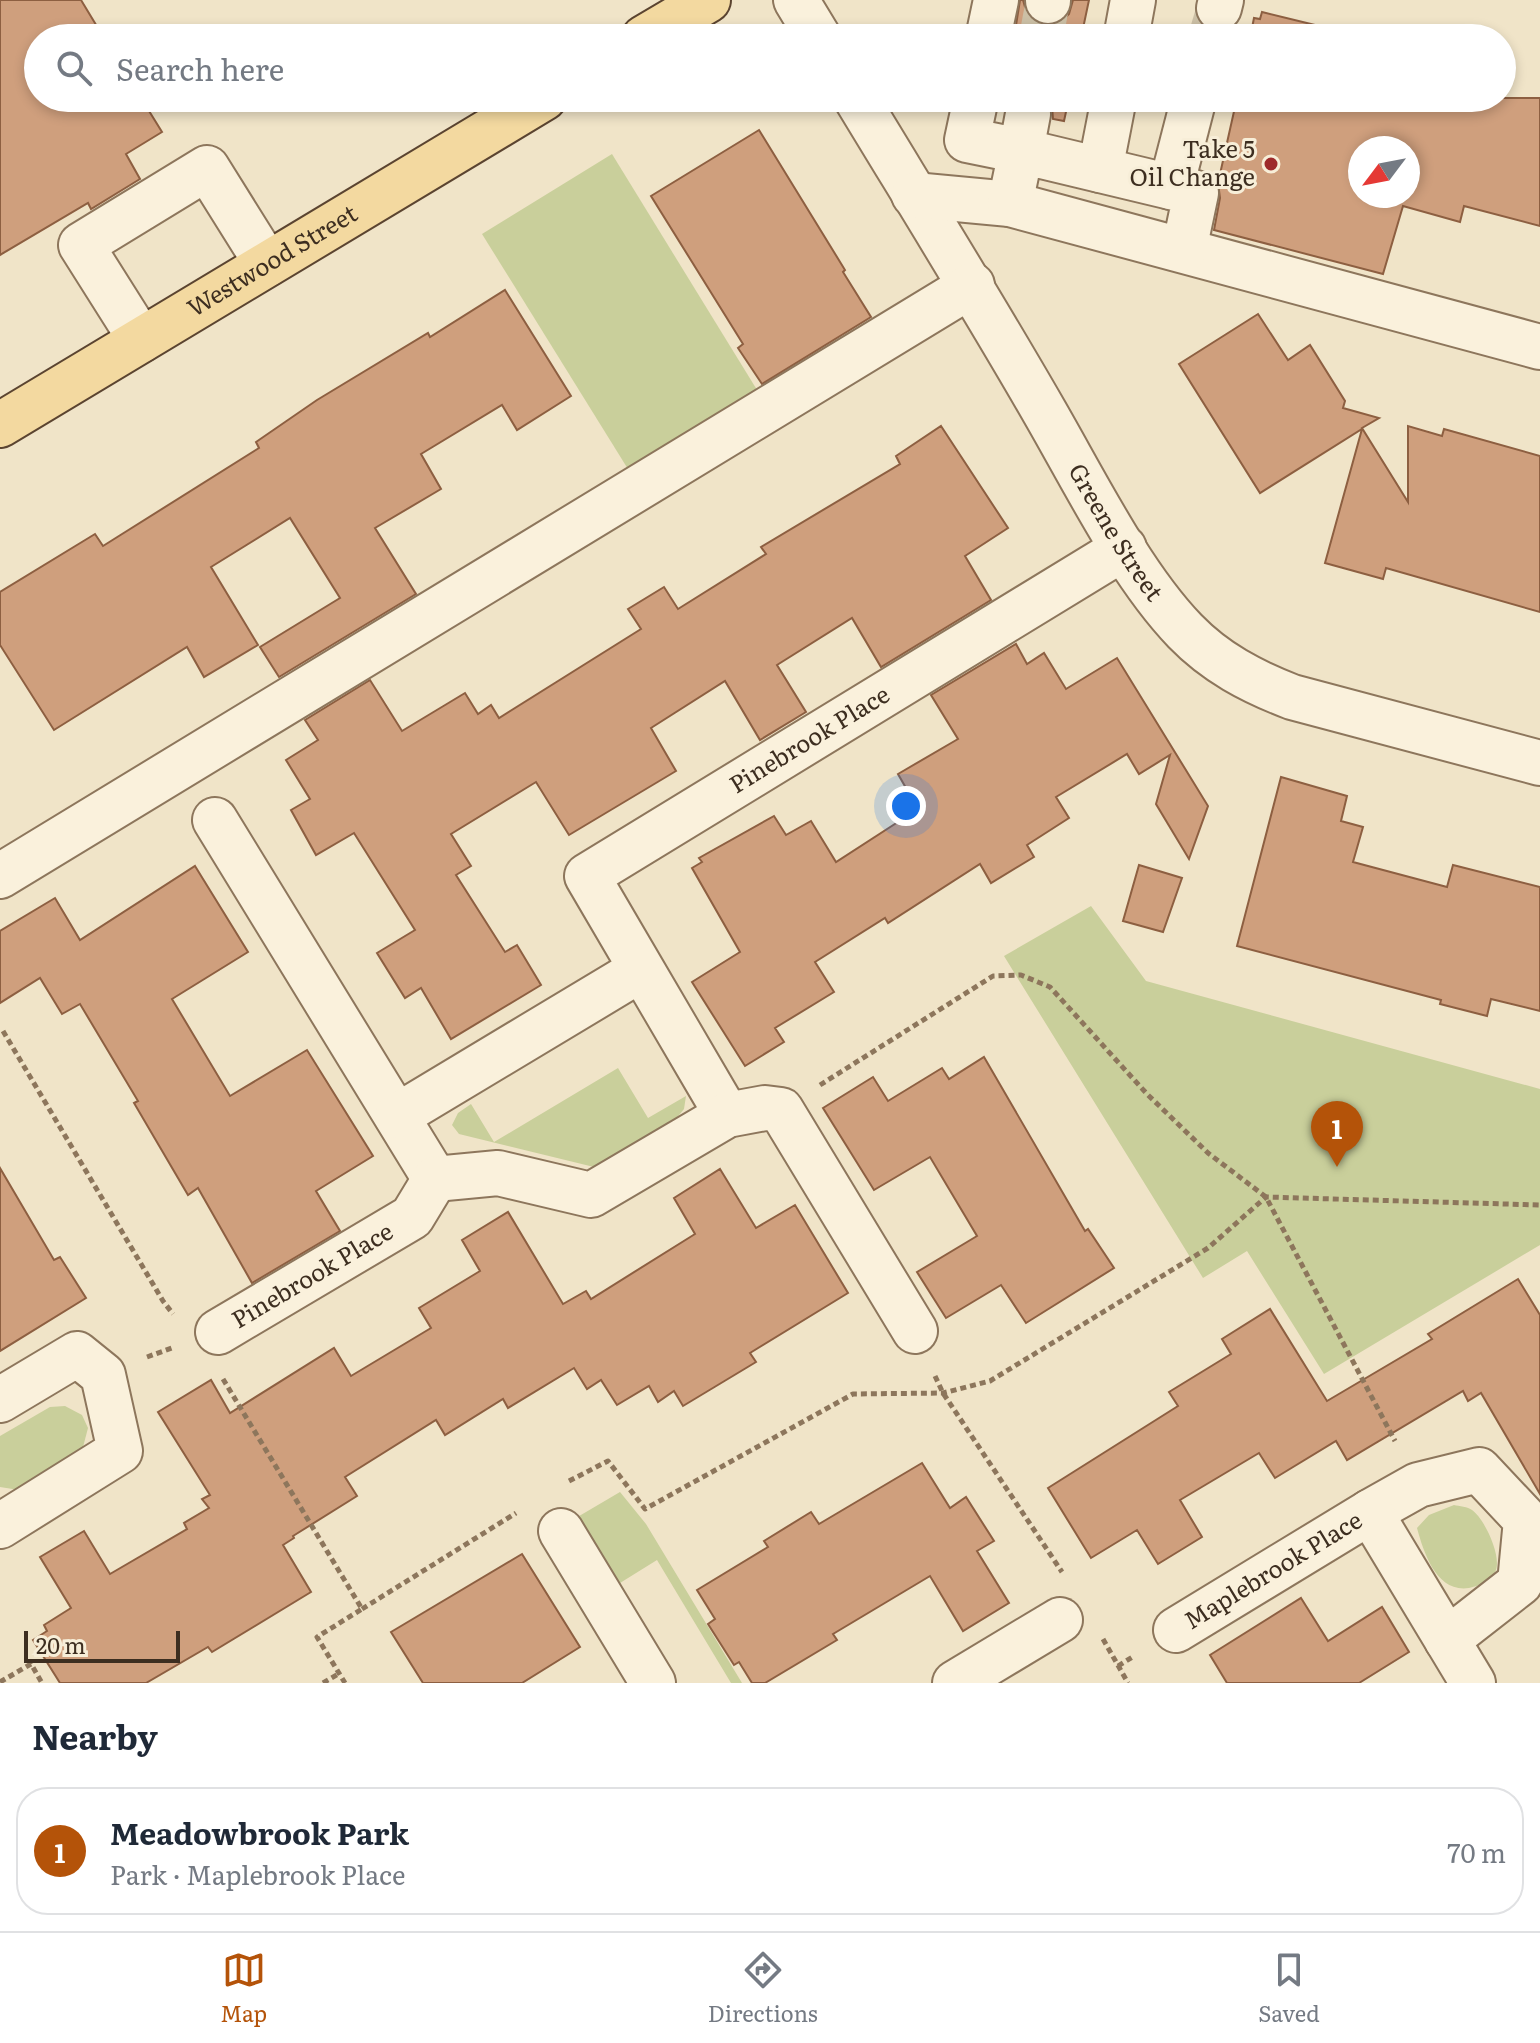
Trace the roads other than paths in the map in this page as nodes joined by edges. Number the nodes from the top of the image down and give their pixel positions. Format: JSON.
{"nodes":[{"id":1,"x":796,"y":0,"type":"edge"},
{"id":2,"x":996,"y":0,"type":"edge"},
{"id":3,"x":1133,"y":0,"type":"edge"},
{"id":4,"x":697,"y":3,"type":"edge"},
{"id":5,"x":665,"y":24,"type":"edge"},
{"id":6,"x":811,"y":24,"type":"edge"},
{"id":7,"x":991,"y":24,"type":"edge"},
{"id":8,"x":1129,"y":24,"type":"edge"},
{"id":9,"x":521,"y":112,"type":"edge"},
{"id":10,"x":864,"y":112,"type":"edge"},
{"id":11,"x":973,"y":112,"type":"edge"},
{"id":12,"x":1111,"y":112,"type":"edge"},
{"id":13,"x":1190,"y":112,"type":"edge"},
{"id":14,"x":1024,"y":132,"type":"junction"},
{"id":15,"x":1100,"y":170,"type":"junction"},
{"id":16,"x":1171,"y":187,"type":"junction"},
{"id":17,"x":914,"y":195,"type":"junction"},
{"id":18,"x":1010,"y":204,"type":"junction"},
{"id":19,"x":1184,"y":250,"type":"junction"},
{"id":20,"x":267,"y":264,"type":"junction"},
{"id":21,"x":972,"y":285,"type":"junction"},
{"id":22,"x":141,"y":340,"type":"junction"},
{"id":23,"x":1540,"y":347,"type":"edge"},
{"id":24,"x":0,"y":425,"type":"edge"},
{"id":25,"x":1124,"y":548,"type":"junction"},
{"id":26,"x":1540,"y":763,"type":"edge"},
{"id":27,"x":215,"y":820,"type":"dead end"},
{"id":28,"x":0,"y":876,"type":"edge"},
{"id":29,"x":640,"y":970,"type":"junction"},
{"id":30,"x":727,"y":1115,"type":"junction"},
{"id":31,"x":397,"y":1116,"type":"junction"},
{"id":32,"x":435,"y":1179,"type":"junction"},
{"id":33,"x":915,"y":1331,"type":"road end"},
{"id":34,"x":218,"y":1332,"type":"road end"},
{"id":35,"x":0,"y":1400,"type":"edge"},
{"id":36,"x":1370,"y":1512,"type":"junction"},
{"id":37,"x":545,"y":1518,"type":"road end"},
{"id":38,"x":0,"y":1526,"type":"edge"},
{"id":39,"x":1076,"y":1612,"type":"road end"},
{"id":40,"x":1176,"y":1630,"type":"dead end"},
{"id":41,"x":1447,"y":1640,"type":"junction"},
{"id":42,"x":653,"y":1683,"type":"edge"},
{"id":43,"x":955,"y":1683,"type":"edge"},
{"id":44,"x":1473,"y":1683,"type":"edge"}],
"edges":[{"from":1,"to":6,"type":"street"},
{"from":2,"to":7,"type":"street"},
{"from":3,"to":8,"type":"street"},
{"from":4,"to":5,"type":"main road"},
{"from":9,"to":20,"type":"main road","name":"Westwood Street"},
{"from":10,"to":17,"type":"street","name":"Greene Street"},
{"from":11,"to":14,"type":"street"},
{"from":12,"to":15,"type":"street"},
{"from":13,"to":16,"type":"street"},
{"from":14,"to":15,"type":"street"},
{"from":14,"to":18,"type":"street"},
{"from":15,"to":16,"type":"street"},
{"from":16,"to":19,"type":"street"},
{"from":17,"to":18,"type":"street"},
{"from":17,"to":21,"type":"street","name":"Greene Street"},
{"from":18,"to":19,"type":"street"},
{"from":19,"to":23,"type":"street"},
{"from":20,"to":22,"type":"main road","name":"Westwood Street"},
{"from":20,"to":22,"type":"street"},
{"from":21,"to":25,"type":"street","name":"Greene Street"},
{"from":21,"to":28,"type":"street"},
{"from":22,"to":24,"type":"main road","name":"Westwood Street"},
{"from":25,"to":26,"type":"street","name":"Greene Street"},
{"from":25,"to":29,"type":"street","name":"Pinebrook Place"},
{"from":27,"to":31,"type":"street"},
{"from":29,"to":30,"type":"street","name":"Pinebrook Place"},
{"from":29,"to":31,"type":"street"},
{"from":30,"to":32,"type":"street"},
{"from":30,"to":33,"type":"street"},
{"from":31,"to":32,"type":"street"},
{"from":32,"to":34,"type":"street","name":"Pinebrook Place"},
{"from":35,"to":38,"type":"street"},
{"from":36,"to":40,"type":"street","name":"Maplebrook Place"},
{"from":36,"to":41,"type":"street","name":"Maplebrook Place"},
{"from":36,"to":41,"type":"street","name":"Maplebrook Place"},
{"from":37,"to":42,"type":"street"},
{"from":39,"to":43,"type":"street"},
{"from":41,"to":44,"type":"street","name":"Maplebrook Place"}]}
